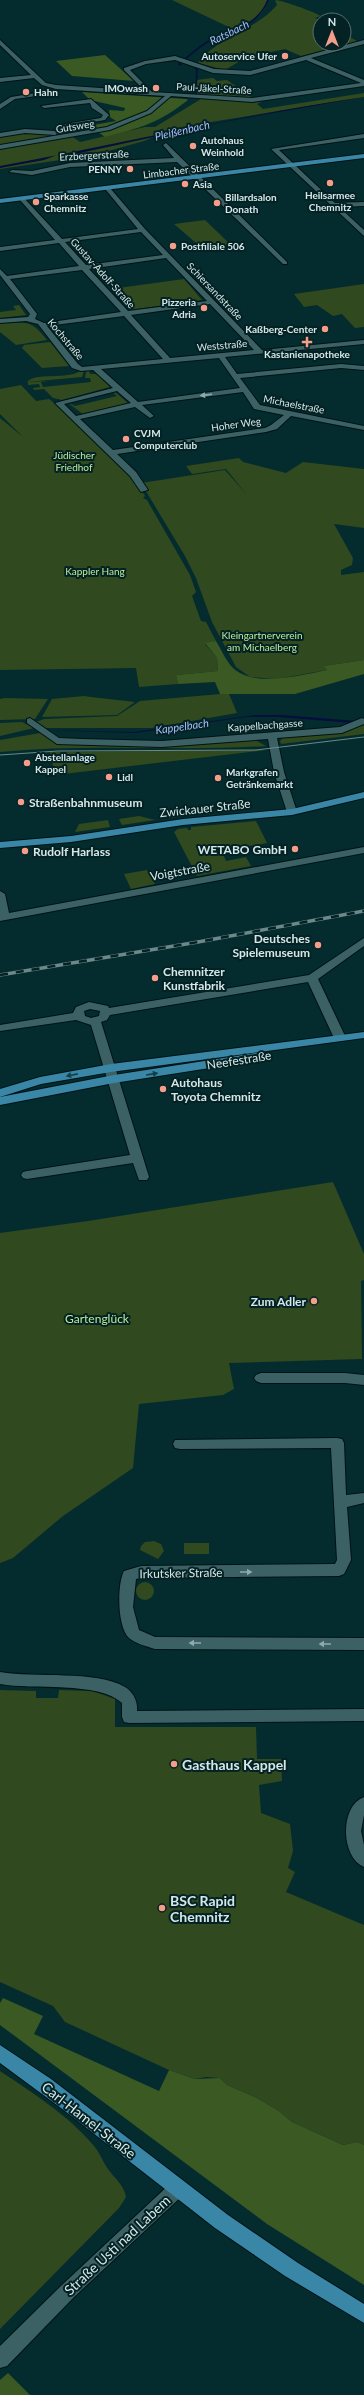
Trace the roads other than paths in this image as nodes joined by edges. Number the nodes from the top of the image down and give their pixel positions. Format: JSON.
{"nodes":[{"id":1,"x":0,"y":42,"type":"edge"},
{"id":2,"x":364,"y":42,"type":"edge"},
{"id":3,"x":0,"y":46,"type":"edge"},
{"id":4,"x":304,"y":56,"type":"junction"},
{"id":5,"x":34,"y":77,"type":"junction"},
{"id":6,"x":0,"y":80,"type":"edge"},
{"id":7,"x":364,"y":83,"type":"edge"},
{"id":8,"x":51,"y":91,"type":"junction"},
{"id":9,"x":150,"y":93,"type":"junction"},
{"id":10,"x":169,"y":95,"type":"junction"},
{"id":11,"x":44,"y":106,"type":"dead end"},
{"id":12,"x":0,"y":107,"type":"edge"},
{"id":13,"x":149,"y":112,"type":"junction"},
{"id":14,"x":70,"y":130,"type":"junction"},
{"id":15,"x":0,"y":135,"type":"edge"},
{"id":16,"x":364,"y":136,"type":"edge"},
{"id":17,"x":166,"y":145,"type":"dead end"},
{"id":18,"x":0,"y":147,"type":"edge"},
{"id":19,"x":364,"y":156,"type":"edge"},
{"id":20,"x":178,"y":160,"type":"junction"},
{"id":21,"x":292,"y":166,"type":"junction"},
{"id":22,"x":12,"y":172,"type":"dead end"},
{"id":23,"x":198,"y":178,"type":"junction"},
{"id":24,"x":108,"y":189,"type":"junction"},
{"id":25,"x":22,"y":199,"type":"junction"},
{"id":26,"x":0,"y":201,"type":"edge"},
{"id":27,"x":364,"y":204,"type":"edge"},
{"id":28,"x":333,"y":205,"type":"junction"},
{"id":29,"x":143,"y":230,"type":"junction"},
{"id":30,"x":362,"y":232,"type":"edge"},
{"id":31,"x":61,"y":241,"type":"junction"},
{"id":32,"x":0,"y":250,"type":"edge"},
{"id":33,"x":168,"y":256,"type":"junction"},
{"id":34,"x":285,"y":263,"type":"dead end"},
{"id":35,"x":85,"y":268,"type":"junction"},
{"id":36,"x":0,"y":271,"type":"edge"},
{"id":37,"x":6,"y":278,"type":"junction"},
{"id":38,"x":211,"y":302,"type":"junction"},
{"id":39,"x":126,"y":313,"type":"junction"},
{"id":40,"x":0,"y":321,"type":"edge"},
{"id":41,"x":37,"y":322,"type":"junction"},
{"id":42,"x":364,"y":342,"type":"edge"},
{"id":43,"x":260,"y":352,"type":"junction"},
{"id":44,"x":220,"y":356,"type":"junction"},
{"id":45,"x":168,"y":360,"type":"junction"},
{"id":46,"x":95,"y":368,"type":"junction"},
{"id":47,"x":364,"y":368,"type":"edge"},
{"id":48,"x":81,"y":369,"type":"joint"},
{"id":49,"x":236,"y":376,"type":"junction"},
{"id":50,"x":118,"y":389,"type":"junction"},
{"id":51,"x":245,"y":390,"type":"junction"},
{"id":52,"x":136,"y":404,"type":"junction"},
{"id":53,"x":288,"y":414,"type":"junction"},
{"id":54,"x":150,"y":416,"type":"dead end"},
{"id":55,"x":76,"y":418,"type":"junction"},
{"id":56,"x":364,"y":428,"type":"edge"},
{"id":57,"x":110,"y":453,"type":"junction"},
{"id":58,"x":144,"y":490,"type":"dead end"},
{"id":59,"x":30,"y":720,"type":"dead end"},
{"id":60,"x":359,"y":723,"type":"dead end"},
{"id":61,"x":272,"y":737,"type":"junction"},
{"id":62,"x":364,"y":795,"type":"edge"},
{"id":63,"x":292,"y":812,"type":"junction"},
{"id":64,"x":0,"y":845,"type":"edge"},
{"id":65,"x":364,"y":850,"type":"edge"},
{"id":66,"x":0,"y":894,"type":"edge"},
{"id":67,"x":2,"y":918,"type":"edge"},
{"id":68,"x":364,"y":941,"type":"edge"},
{"id":69,"x":312,"y":978,"type":"junction"},
{"id":70,"x":106,"y":1012,"type":"junction"},
{"id":71,"x":78,"y":1016,"type":"junction"},
{"id":72,"x":95,"y":1021,"type":"junction"},
{"id":73,"x":0,"y":1028,"type":"edge"},
{"id":74,"x":364,"y":1034,"type":"edge"},
{"id":75,"x":340,"y":1038,"type":"junction"},
{"id":76,"x":364,"y":1041,"type":"edge"},
{"id":77,"x":112,"y":1074,"type":"junction"},
{"id":78,"x":0,"y":1093,"type":"edge"},
{"id":79,"x":0,"y":1101,"type":"edge"},
{"id":80,"x":138,"y":1158,"type":"junction"},
{"id":81,"x":27,"y":1176,"type":"dead end"},
{"id":82,"x":143,"y":1177,"type":"dead end"},
{"id":83,"x":261,"y":1378,"type":"dead end"},
{"id":84,"x":364,"y":1380,"type":"edge"},
{"id":85,"x":180,"y":1444,"type":"dead end"},
{"id":86,"x":364,"y":1498,"type":"edge"},
{"id":87,"x":340,"y":1505,"type":"junction"},
{"id":88,"x":364,"y":1644,"type":"edge"},
{"id":89,"x":0,"y":1678,"type":"edge"},
{"id":90,"x":364,"y":1715,"type":"edge"},
{"id":91,"x":364,"y":1804,"type":"edge"},
{"id":92,"x":364,"y":1860,"type":"edge"},
{"id":93,"x":0,"y":2053,"type":"edge"},
{"id":94,"x":177,"y":2189,"type":"junction"},
{"id":95,"x":364,"y":2314,"type":"edge"},
{"id":96,"x":0,"y":2359,"type":"edge"}],
"edges":[{"from":1,"to":5,"type":"street"},
{"from":2,"to":4,"type":"street"},
{"from":3,"to":5,"type":"street"},
{"from":4,"to":7,"type":"street"},
{"from":4,"to":9,"type":"street"},
{"from":5,"to":6,"type":"street"},
{"from":5,"to":8,"type":"street"},
{"from":5,"to":8,"type":"street"},
{"from":7,"to":10,"type":"street","name":"Paul-Jäkel-Straße"},
{"from":8,"to":9,"type":"street","name":"Paul-Jäkel-Straße"},
{"from":8,"to":12,"type":"street","name":"Paul-Jäkel-Straße"},
{"from":9,"to":10,"type":"street","name":"Paul-Jäkel-Straße"},
{"from":10,"to":13,"type":"street","name":"Gutsweg"},
{"from":11,"to":14,"type":"street"},
{"from":13,"to":14,"type":"street","name":"Gutsweg"},
{"from":13,"to":18,"type":"street","name":"Gutsweg"},
{"from":14,"to":15,"type":"street","name":"Gutsweg"},
{"from":16,"to":21,"type":"street"},
{"from":17,"to":20,"type":"street"},
{"from":19,"to":21,"type":"main road","name":"Limbacher Straße"},
{"from":20,"to":22,"type":"street","name":"Erzbergerstraße"},
{"from":20,"to":23,"type":"street"},
{"from":21,"to":23,"type":"main road","name":"Limbacher Straße"},
{"from":21,"to":28,"type":"street"},
{"from":23,"to":24,"type":"main road","name":"Limbacher Straße"},
{"from":23,"to":34,"type":"street"},
{"from":24,"to":25,"type":"main road","name":"Limbacher Straße"},
{"from":24,"to":29,"type":"street","name":"Schiersandstraße"},
{"from":25,"to":26,"type":"main road","name":"Limbacher Straße"},
{"from":25,"to":31,"type":"street","name":"Gustav-Adolf-Straße"},
{"from":27,"to":28,"type":"street"},
{"from":28,"to":30,"type":"street"},
{"from":29,"to":31,"type":"street"},
{"from":29,"to":33,"type":"street","name":"Schiersandstraße"},
{"from":31,"to":32,"type":"street"},
{"from":31,"to":35,"type":"street","name":"Gustav-Adolf-Straße"},
{"from":33,"to":35,"type":"street"},
{"from":33,"to":38,"type":"street","name":"Schiersandstraße"},
{"from":35,"to":37,"type":"street"},
{"from":35,"to":39,"type":"street","name":"Gustav-Adolf-Straße"},
{"from":36,"to":37,"type":"street","name":"Kochstraße"},
{"from":37,"to":41,"type":"street","name":"Kochstraße"},
{"from":38,"to":39,"type":"street"},
{"from":38,"to":43,"type":"street","name":"Schiersandstraße"},
{"from":39,"to":41,"type":"street"},
{"from":39,"to":45,"type":"street","name":"Gustav-Adolf-Straße"},
{"from":40,"to":41,"type":"street"},
{"from":41,"to":48,"type":"street","name":"Kochstraße"},
{"from":42,"to":43,"type":"street","name":"Weststraße"},
{"from":43,"to":44,"type":"street","name":"Weststraße"},
{"from":44,"to":45,"type":"street","name":"Weststraße"},
{"from":44,"to":49,"type":"street","name":"Michaelstraße"},
{"from":45,"to":46,"type":"street","name":"Weststraße"},
{"from":46,"to":48,"type":"street","name":"Weststraße"},
{"from":46,"to":50,"type":"street"},
{"from":47,"to":49,"type":"street"},
{"from":49,"to":51,"type":"street","name":"Michaelstraße"},
{"from":50,"to":52,"type":"street"},
{"from":50,"to":55,"type":"street"},
{"from":51,"to":52,"type":"street","one_way":true},
{"from":51,"to":53,"type":"street","name":"Michaelstraße"},
{"from":52,"to":54,"type":"street"},
{"from":52,"to":55,"type":"street"},
{"from":53,"to":56,"type":"street","name":"Michaelstraße"},
{"from":53,"to":57,"type":"street","name":"Hoher Weg"},
{"from":55,"to":57,"type":"street"},
{"from":57,"to":58,"type":"street"},
{"from":59,"to":61,"type":"street","name":"Kappelbachgasse"},
{"from":60,"to":61,"type":"street","name":"Kappelbachgasse"},
{"from":61,"to":63,"type":"street"},
{"from":62,"to":63,"type":"main road","name":"Zwickauer Straße"},
{"from":63,"to":64,"type":"main road","name":"Zwickauer Straße"},
{"from":65,"to":67,"type":"street","name":"Voigtstraße"},
{"from":66,"to":67,"type":"street"},
{"from":68,"to":69,"type":"street"},
{"from":69,"to":70,"type":"street"},
{"from":69,"to":75,"type":"street"},
{"from":70,"to":71,"type":"street"},
{"from":70,"to":72,"type":"street"},
{"from":71,"to":72,"type":"street"},
{"from":71,"to":73,"type":"street"},
{"from":72,"to":77,"type":"street"},
{"from":74,"to":75,"type":"main road","name":"Neefestraße"},
{"from":75,"to":77,"type":"main road","name":"Neefestraße"},
{"from":77,"to":76,"type":"main road","name":"Neefestraße","one_way":true},
{"from":77,"to":78,"type":"main road","name":"Neefestraße","one_way":true},
{"from":77,"to":79,"type":"main road","name":"Neefestraße"},
{"from":77,"to":80,"type":"street"},
{"from":80,"to":81,"type":"street"},
{"from":80,"to":82,"type":"street"},
{"from":83,"to":84,"type":"street"},
{"from":85,"to":87,"type":"street","name":"Irkutsker Straße"},
{"from":86,"to":87,"type":"street"},
{"from":88,"to":87,"type":"street","name":"Irkutsker Straße","one_way":true},
{"from":89,"to":90,"type":"street"},
{"from":91,"to":92,"type":"street"},
{"from":93,"to":94,"type":"main road","name":"Carl-Hamel-Straße"},
{"from":94,"to":95,"type":"main road","name":"Straße Usti nad Labem"},
{"from":94,"to":96,"type":"street","name":"Straße Usti nad Labem"}]}
